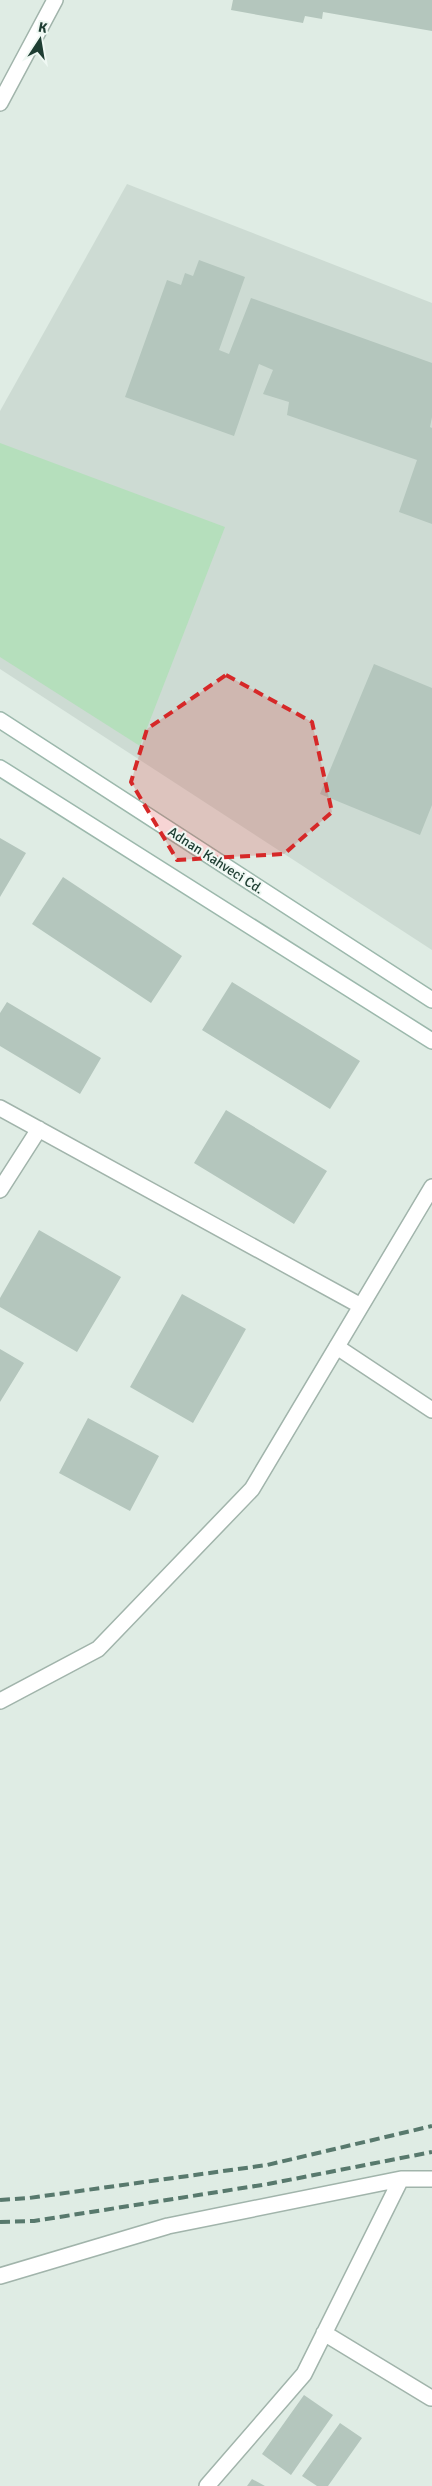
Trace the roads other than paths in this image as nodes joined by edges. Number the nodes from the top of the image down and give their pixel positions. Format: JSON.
{"nodes":[{"id":1,"x":55,"y":0,"type":"edge"},
{"id":2,"x":0,"y":103,"type":"edge"},
{"id":3,"x":0,"y":720,"type":"edge"},
{"id":4,"x":0,"y":768,"type":"edge"},
{"id":5,"x":432,"y":1000,"type":"edge"},
{"id":6,"x":432,"y":1041,"type":"edge"},
{"id":7,"x":0,"y":1108,"type":"edge"},
{"id":8,"x":39,"y":1129,"type":"junction"},
{"id":9,"x":432,"y":1187,"type":"edge"},
{"id":10,"x":0,"y":1190,"type":"edge"},
{"id":11,"x":362,"y":1306,"type":"junction"},
{"id":12,"x":337,"y":1347,"type":"junction"},
{"id":13,"x":432,"y":1410,"type":"edge"},
{"id":14,"x":0,"y":1701,"type":"edge"},
{"id":15,"x":401,"y":2179,"type":"junction"},
{"id":16,"x":432,"y":2179,"type":"edge"},
{"id":17,"x":0,"y":2276,"type":"edge"},
{"id":18,"x":324,"y":2334,"type":"junction"},
{"id":19,"x":431,"y":2398,"type":"edge"},
{"id":20,"x":207,"y":2486,"type":"edge"}],
"edges":[{"from":1,"to":2,"type":"street"},
{"from":3,"to":5,"type":"street","name":"Adnan Kahveci Cd."},
{"from":4,"to":6,"type":"street"},
{"from":7,"to":8,"type":"street"},
{"from":8,"to":10,"type":"street"},
{"from":8,"to":11,"type":"street"},
{"from":9,"to":11,"type":"street"},
{"from":11,"to":12,"type":"street"},
{"from":12,"to":13,"type":"street"},
{"from":12,"to":14,"type":"street"},
{"from":15,"to":16,"type":"street"},
{"from":15,"to":17,"type":"street"},
{"from":15,"to":18,"type":"street"},
{"from":18,"to":19,"type":"street"},
{"from":18,"to":20,"type":"street"}]}
